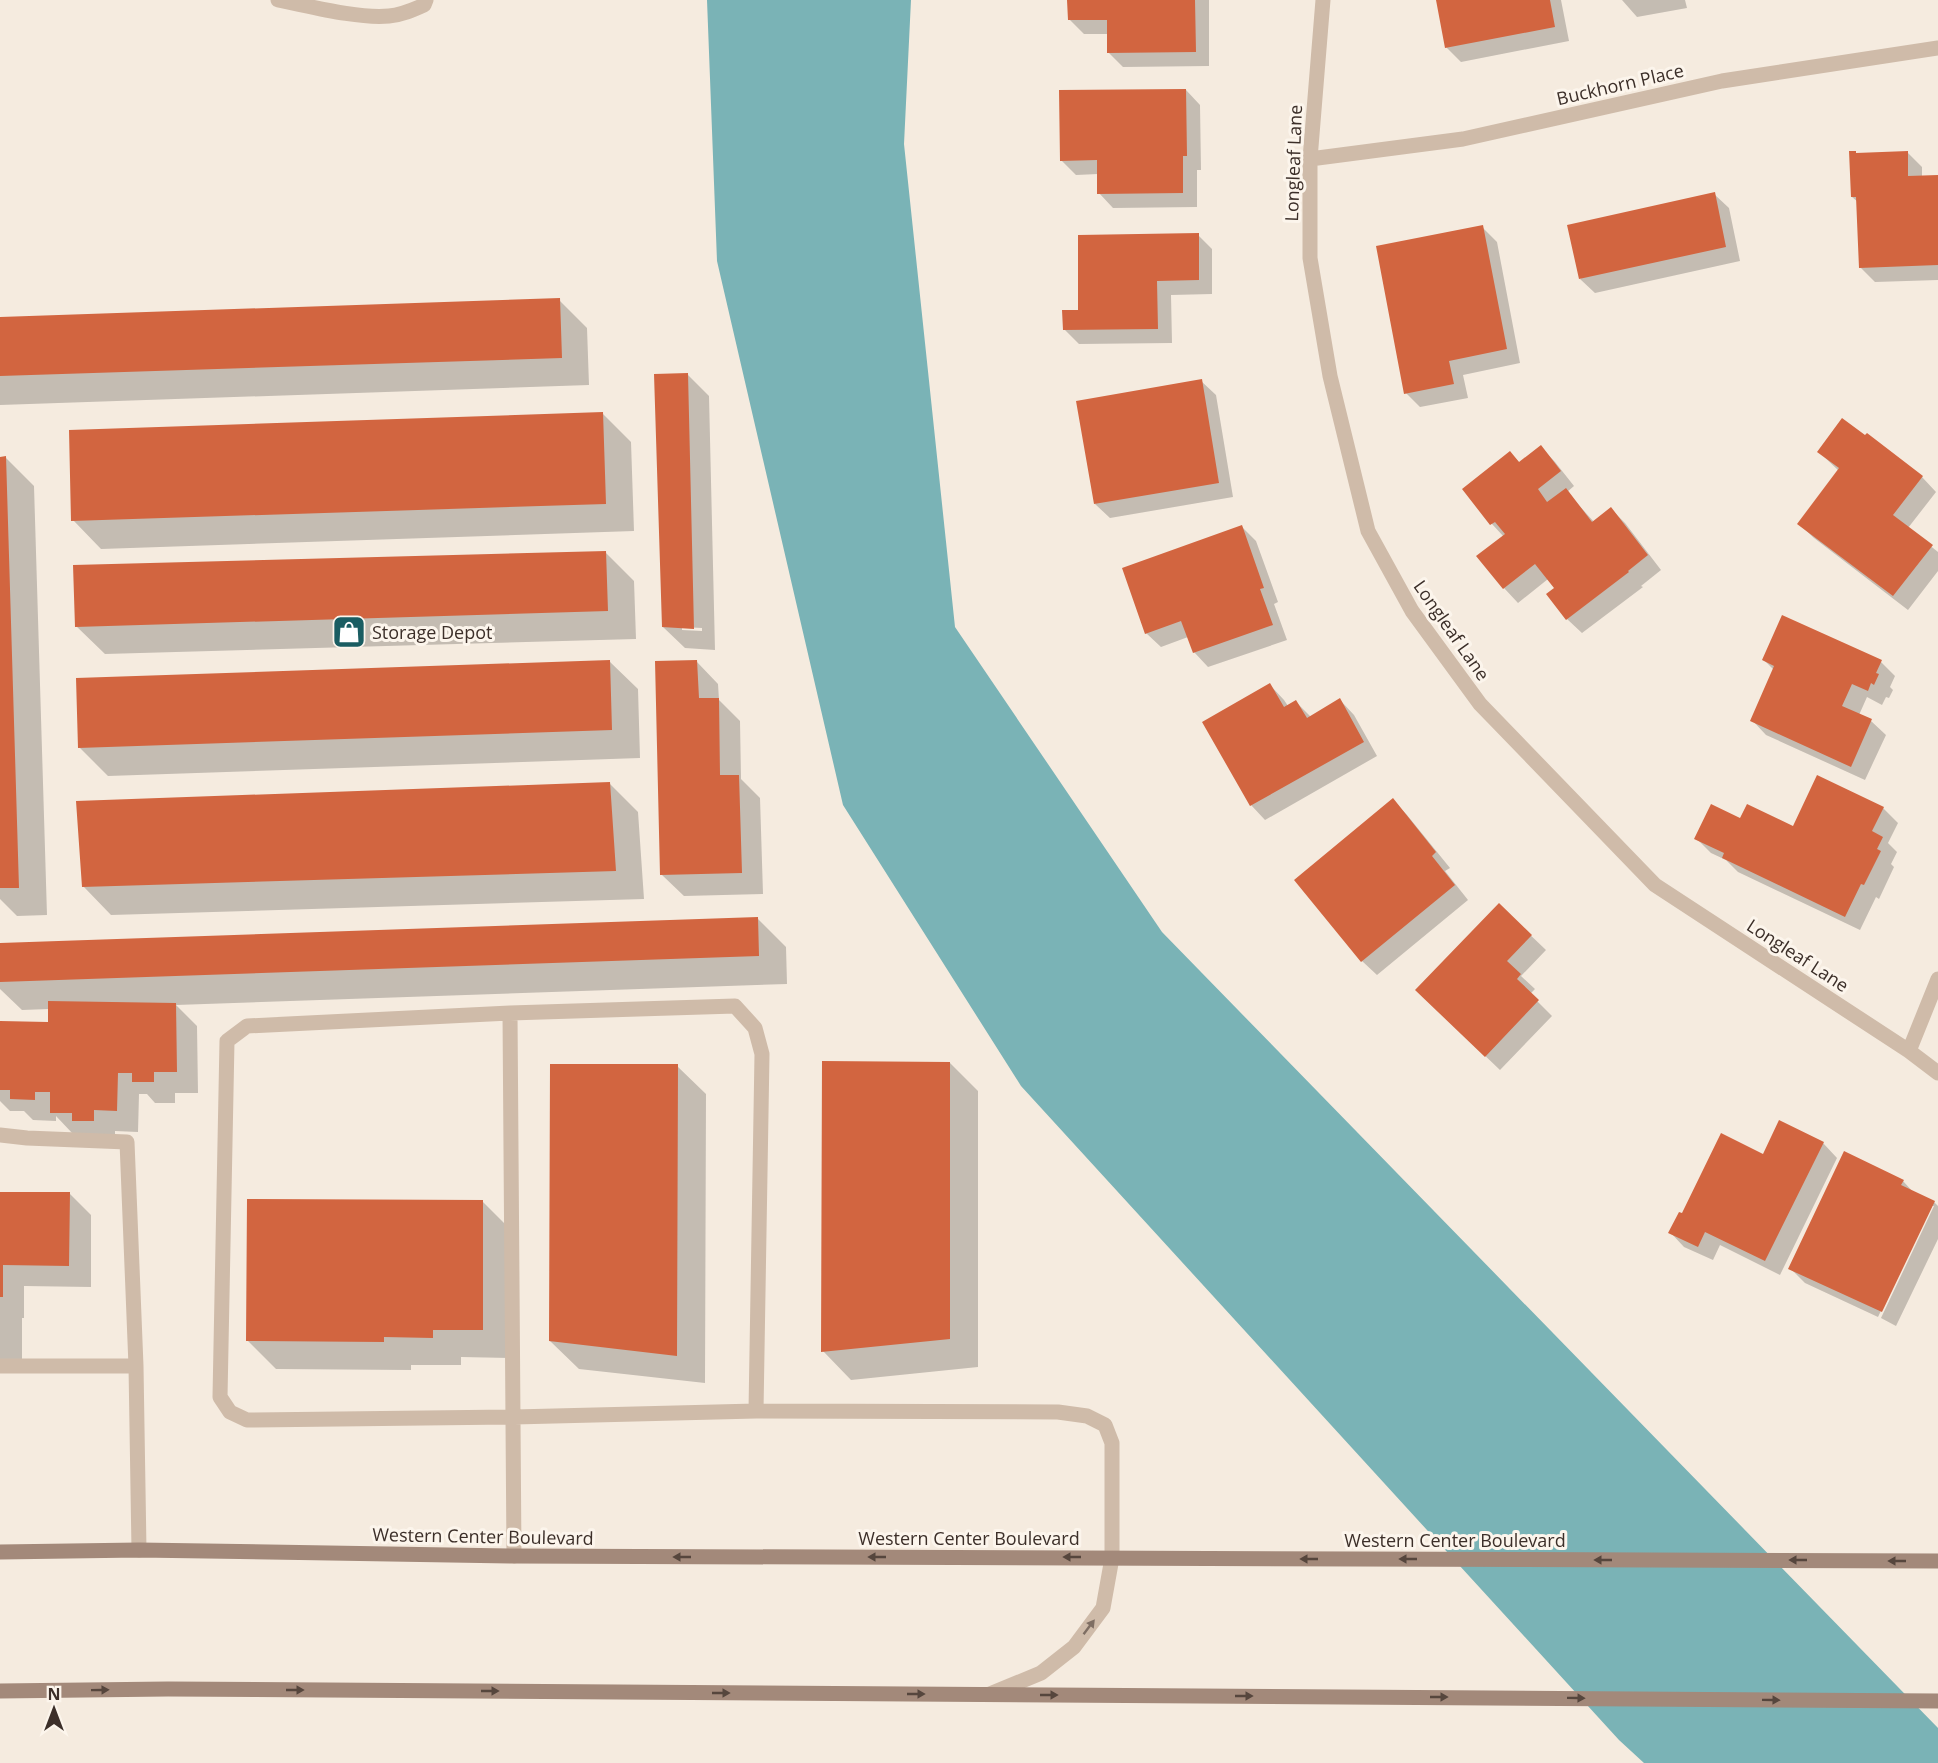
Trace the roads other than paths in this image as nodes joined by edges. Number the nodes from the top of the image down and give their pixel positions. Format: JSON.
{"nodes":[{"id":1,"x":278,"y":0,"type":"edge"},
{"id":2,"x":426,"y":0,"type":"edge"},
{"id":3,"x":1323,"y":0,"type":"edge"},
{"id":4,"x":316,"y":3,"type":"edge"},
{"id":5,"x":1938,"y":48,"type":"edge"},
{"id":6,"x":1310,"y":159,"type":"junction"},
{"id":7,"x":1938,"y":979,"type":"edge"},
{"id":8,"x":510,"y":1013,"type":"junction"},
{"id":9,"x":1909,"y":1051,"type":"junction"},
{"id":10,"x":1938,"y":1073,"type":"edge"},
{"id":11,"x":0,"y":1135,"type":"edge"},
{"id":12,"x":0,"y":1366,"type":"edge"},
{"id":13,"x":136,"y":1366,"type":"junction"},
{"id":14,"x":756,"y":1411,"type":"junction"},
{"id":15,"x":514,"y":1417,"type":"junction"},
{"id":16,"x":139,"y":1550,"type":"junction"},
{"id":17,"x":0,"y":1552,"type":"edge"},
{"id":18,"x":514,"y":1556,"type":"junction"},
{"id":19,"x":1112,"y":1558,"type":"junction"},
{"id":20,"x":1938,"y":1561,"type":"edge"},
{"id":21,"x":0,"y":1691,"type":"edge"},
{"id":22,"x":990,"y":1694,"type":"junction"},
{"id":23,"x":1938,"y":1701,"type":"edge"}],
"edges":[{"from":1,"to":4,"type":"street"},
{"from":2,"to":4,"type":"street"},
{"from":3,"to":6,"type":"street","name":"Longleaf Lane"},
{"from":5,"to":6,"type":"street","name":"Buckhorn Place"},
{"from":6,"to":9,"type":"street","name":"Longleaf Lane"},
{"from":7,"to":9,"type":"street"},
{"from":8,"to":14,"type":"street"},
{"from":8,"to":15,"type":"street"},
{"from":8,"to":15,"type":"street"},
{"from":9,"to":10,"type":"street","name":"Longleaf Lane"},
{"from":11,"to":13,"type":"street"},
{"from":12,"to":13,"type":"street"},
{"from":13,"to":16,"type":"street"},
{"from":14,"to":15,"type":"street"},
{"from":14,"to":19,"type":"street"},
{"from":15,"to":18,"type":"street"},
{"from":16,"to":17,"type":"main road","name":"Western Center Boulevard"},
{"from":16,"to":18,"type":"main road","name":"Western Center Boulevard"},
{"from":19,"to":18,"type":"main road","name":"Western Center Boulevard","one_way":true},
{"from":20,"to":19,"type":"main road","name":"Western Center Boulevard","one_way":true},
{"from":22,"to":19,"type":"street","one_way":true},
{"from":21,"to":22,"type":"main road","one_way":true},
{"from":22,"to":23,"type":"main road","one_way":true}]}
